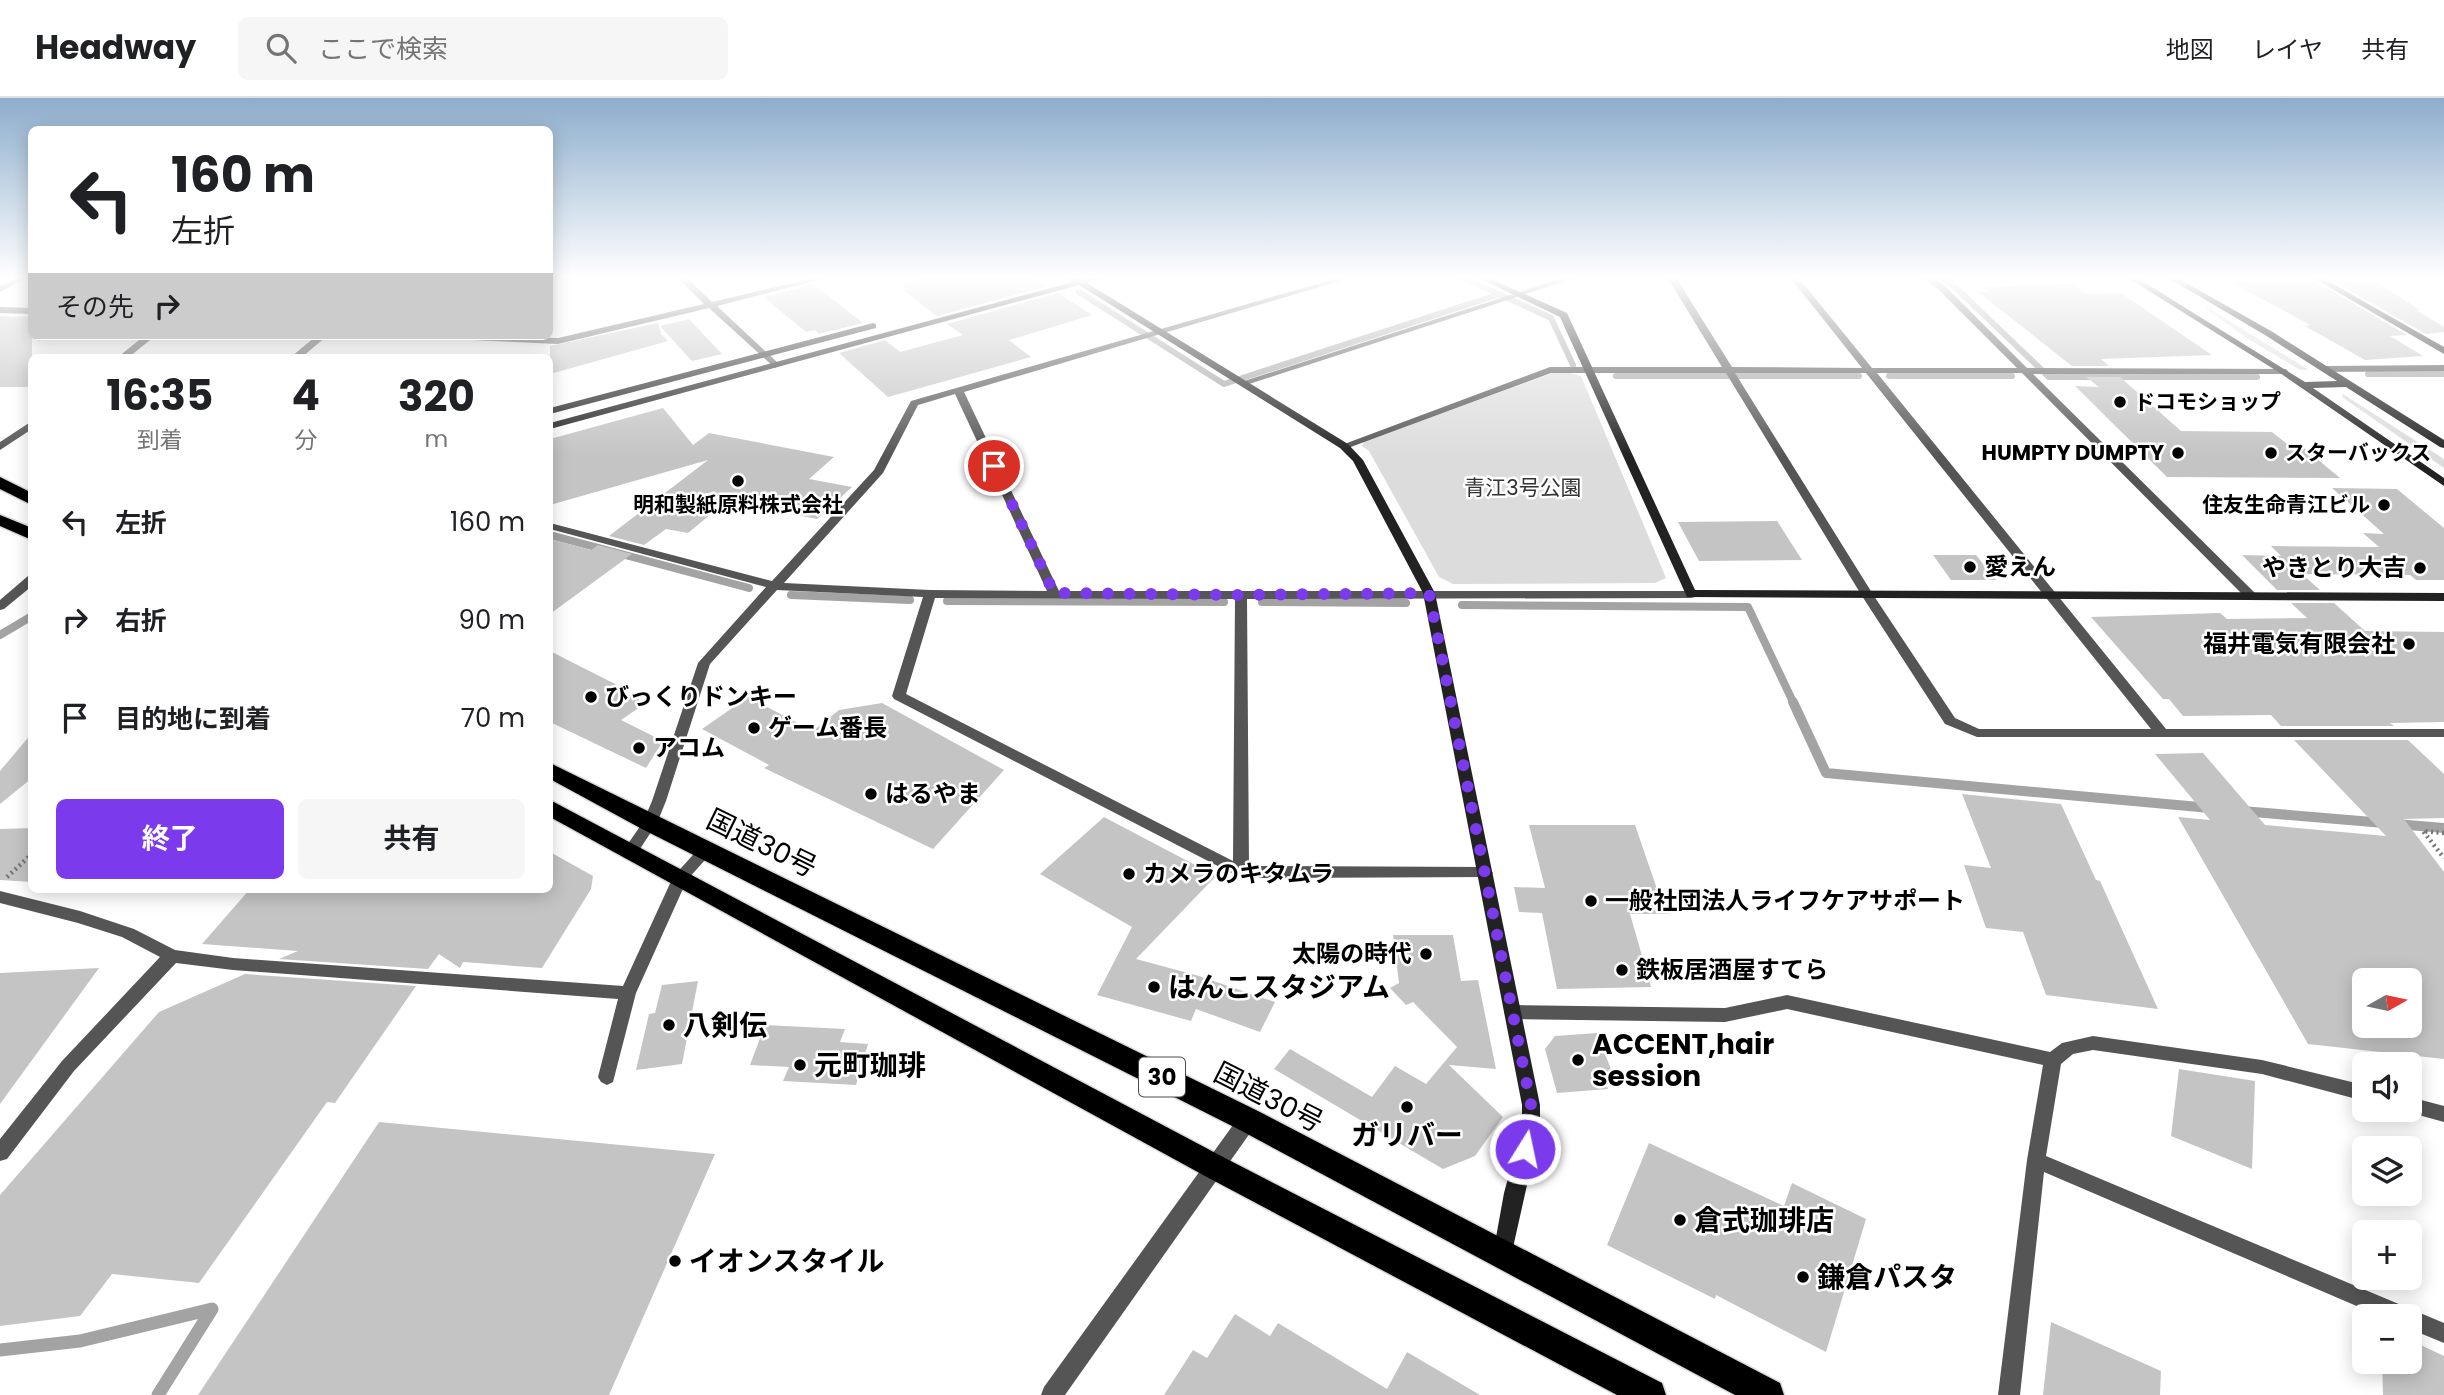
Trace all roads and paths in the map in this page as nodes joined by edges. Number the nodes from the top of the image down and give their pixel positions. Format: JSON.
{"nodes":[{"id":1,"x":744,"y":337,"type":"edge"},
{"id":2,"x":835,"y":337,"type":"edge"},
{"id":3,"x":880,"y":337,"type":"edge"},
{"id":4,"x":1143,"y":337,"type":"edge"},
{"id":5,"x":1171,"y":337,"type":"edge"},
{"id":6,"x":1383,"y":337,"type":"edge"},
{"id":7,"x":1575,"y":337,"type":"edge"},
{"id":8,"x":1708,"y":337,"type":"edge"},
{"id":9,"x":1842,"y":337,"type":"edge"},
{"id":10,"x":1991,"y":337,"type":"edge"},
{"id":11,"x":2227,"y":337,"type":"edge"},
{"id":12,"x":2271,"y":337,"type":"edge"},
{"id":13,"x":2419,"y":337,"type":"edge"},
{"id":14,"x":145,"y":340,"type":"edge"},
{"id":15,"x":317,"y":340,"type":"edge"},
{"id":16,"x":513,"y":340,"type":"edge"},
{"id":17,"x":553,"y":340,"type":"edge"},
{"id":18,"x":2444,"y":351,"type":"edge"},
{"id":19,"x":127,"y":354,"type":"edge"},
{"id":20,"x":300,"y":354,"type":"edge"},
{"id":21,"x":764,"y":355,"type":"junction"},
{"id":22,"x":775,"y":365,"type":"junction"},
{"id":23,"x":2444,"y":368,"type":"edge"},
{"id":24,"x":2325,"y":369,"type":"junction"},
{"id":25,"x":1591,"y":370,"type":"junction"},
{"id":26,"x":2025,"y":371,"type":"junction"},
{"id":27,"x":2283,"y":371,"type":"junction"},
{"id":28,"x":1870,"y":372,"type":"junction"},
{"id":29,"x":1731,"y":374,"type":"junction"},
{"id":30,"x":1239,"y":381,"type":"junction"},
{"id":31,"x":2348,"y":384,"type":"junction"},
{"id":32,"x":2304,"y":385,"type":"junction"},
{"id":33,"x":958,"y":390,"type":"junction"},
{"id":34,"x":553,"y":410,"type":"edge"},
{"id":35,"x":553,"y":425,"type":"edge"},
{"id":36,"x":28,"y":427,"type":"edge"},
{"id":37,"x":2444,"y":445,"type":"edge"},
{"id":38,"x":1344,"y":446,"type":"junction"},
{"id":39,"x":0,"y":447,"type":"edge"},
{"id":40,"x":0,"y":475,"type":"edge"},
{"id":41,"x":0,"y":482,"type":"edge"},
{"id":42,"x":28,"y":482,"type":"edge"},
{"id":43,"x":2444,"y":483,"type":"edge"},
{"id":44,"x":28,"y":497,"type":"edge"},
{"id":45,"x":0,"y":520,"type":"edge"},
{"id":46,"x":553,"y":527,"type":"edge"},
{"id":47,"x":28,"y":533,"type":"edge"},
{"id":48,"x":28,"y":582,"type":"edge"},
{"id":49,"x":776,"y":586,"type":"junction"},
{"id":50,"x":1054,"y":593,"type":"junction"},
{"id":51,"x":1429,"y":593,"type":"junction"},
{"id":52,"x":930,"y":594,"type":"junction"},
{"id":53,"x":1691,"y":594,"type":"junction"},
{"id":54,"x":1241,"y":595,"type":"junction"},
{"id":55,"x":1868,"y":596,"type":"junction"},
{"id":56,"x":2251,"y":596,"type":"junction"},
{"id":57,"x":2050,"y":597,"type":"junction"},
{"id":58,"x":2444,"y":597,"type":"edge"},
{"id":59,"x":0,"y":606,"type":"edge"},
{"id":60,"x":2161,"y":732,"type":"junction"},
{"id":61,"x":2444,"y":733,"type":"edge"},
{"id":62,"x":553,"y":772,"type":"edge"},
{"id":63,"x":553,"y":810,"type":"edge"},
{"id":64,"x":650,"y":822,"type":"junction"},
{"id":65,"x":2444,"y":833,"type":"edge"},
{"id":66,"x":706,"y":850,"type":"junction"},
{"id":67,"x":631,"y":851,"type":"junction"},
{"id":68,"x":28,"y":858,"type":"edge"},
{"id":69,"x":2444,"y":858,"type":"edge"},
{"id":70,"x":1241,"y":872,"type":"junction"},
{"id":71,"x":1485,"y":873,"type":"junction"},
{"id":72,"x":681,"y":877,"type":"junction"},
{"id":73,"x":0,"y":884,"type":"edge"},
{"id":74,"x":0,"y":897,"type":"edge"},
{"id":75,"x":172,"y":956,"type":"junction"},
{"id":76,"x":628,"y":993,"type":"junction"},
{"id":77,"x":1513,"y":1012,"type":"junction"},
{"id":78,"x":2053,"y":1059,"type":"junction"},
{"id":79,"x":607,"y":1077,"type":"dead end"},
{"id":80,"x":2352,"y":1090,"type":"edge"},
{"id":81,"x":2422,"y":1108,"type":"edge"},
{"id":82,"x":2444,"y":1114,"type":"edge"},
{"id":83,"x":1248,"y":1120,"type":"junction"},
{"id":84,"x":0,"y":1153,"type":"edge"},
{"id":85,"x":2036,"y":1160,"type":"junction"},
{"id":86,"x":1215,"y":1167,"type":"junction"},
{"id":87,"x":1503,"y":1254,"type":"junction"},
{"id":88,"x":2376,"y":1304,"type":"edge"},
{"id":89,"x":2422,"y":1324,"type":"edge"},
{"id":90,"x":2444,"y":1333,"type":"edge"},
{"id":91,"x":1052,"y":1395,"type":"edge"},
{"id":92,"x":1650,"y":1395,"type":"edge"},
{"id":93,"x":1768,"y":1395,"type":"edge"},
{"id":94,"x":2009,"y":1395,"type":"edge"}],
"edges":[{"from":1,"to":21,"type":"street"},
{"from":2,"to":21,"type":"street"},
{"from":3,"to":22,"type":"street"},
{"from":4,"to":33,"type":"street"},
{"from":5,"to":30,"type":"street"},
{"from":6,"to":30,"type":"street"},
{"from":7,"to":25,"type":"street"},
{"from":8,"to":29,"type":"street"},
{"from":9,"to":28,"type":"street"},
{"from":10,"to":26,"type":"street"},
{"from":11,"to":27,"type":"street"},
{"from":12,"to":24,"type":"street"},
{"from":13,"to":18,"type":"street"},
{"from":14,"to":19,"type":"street"},
{"from":15,"to":20,"type":"street"},
{"from":16,"to":17,"type":"street"},
{"from":21,"to":22,"type":"street"},
{"from":21,"to":34,"type":"street"},
{"from":22,"to":35,"type":"street"},
{"from":23,"to":24,"type":"street"},
{"from":24,"to":31,"type":"street"},
{"from":25,"to":29,"type":"street"},
{"from":25,"to":38,"type":"street"},
{"from":25,"to":53,"type":"street"},
{"from":26,"to":27,"type":"street"},
{"from":26,"to":28,"type":"street"},
{"from":26,"to":56,"type":"street"},
{"from":27,"to":32,"type":"street"},
{"from":28,"to":29,"type":"street"},
{"from":28,"to":57,"type":"street"},
{"from":29,"to":55,"type":"street"},
{"from":30,"to":38,"type":"street"},
{"from":31,"to":32,"type":"street"},
{"from":31,"to":37,"type":"street"},
{"from":32,"to":43,"type":"street"},
{"from":33,"to":49,"type":"street"},
{"from":33,"to":50,"type":"street"},
{"from":36,"to":39,"type":"street"},
{"from":38,"to":51,"type":"street"},
{"from":40,"to":42,"type":"highway"},
{"from":41,"to":44,"type":"highway"},
{"from":45,"to":47,"type":"highway"},
{"from":46,"to":49,"type":"street"},
{"from":48,"to":59,"type":"street"},
{"from":49,"to":52,"type":"street"},
{"from":49,"to":64,"type":"street"},
{"from":50,"to":52,"type":"street"},
{"from":50,"to":54,"type":"street"},
{"from":51,"to":53,"type":"street"},
{"from":51,"to":54,"type":"street"},
{"from":51,"to":71,"type":"street"},
{"from":52,"to":70,"type":"street"},
{"from":53,"to":55,"type":"street"},
{"from":54,"to":70,"type":"street"},
{"from":55,"to":57,"type":"street"},
{"from":55,"to":60,"type":"street"},
{"from":56,"to":57,"type":"street"},
{"from":56,"to":58,"type":"street"},
{"from":57,"to":60,"type":"street"},
{"from":60,"to":61,"type":"street"},
{"from":62,"to":64,"type":"highway","name":"国道30号","number":"30"},
{"from":63,"to":67,"type":"highway","number":"30"},
{"from":64,"to":66,"type":"highway","name":"国道30号","number":"30"},
{"from":64,"to":67,"type":"street"},
{"from":65,"to":69,"type":"path"},
{"from":66,"to":72,"type":"street"},
{"from":66,"to":83,"type":"highway","name":"国道30号","number":"30"},
{"from":67,"to":72,"type":"highway","number":"30"},
{"from":68,"to":73,"type":"path"},
{"from":70,"to":71,"type":"street"},
{"from":71,"to":77,"type":"street"},
{"from":72,"to":76,"type":"street"},
{"from":72,"to":86,"type":"highway","number":"30"},
{"from":74,"to":75,"type":"street"},
{"from":75,"to":76,"type":"street"},
{"from":75,"to":84,"type":"street"},
{"from":76,"to":79,"type":"street"},
{"from":77,"to":78,"type":"street"},
{"from":77,"to":87,"type":"street"},
{"from":78,"to":80,"type":"street"},
{"from":78,"to":85,"type":"street"},
{"from":81,"to":82,"type":"street"},
{"from":83,"to":86,"type":"street"},
{"from":83,"to":87,"type":"highway","name":"国道30号","number":"30"},
{"from":85,"to":88,"type":"street"},
{"from":85,"to":94,"type":"street"},
{"from":86,"to":91,"type":"street"},
{"from":86,"to":92,"type":"highway","number":"30"},
{"from":87,"to":93,"type":"highway","name":"国道30号","number":"30"},
{"from":89,"to":90,"type":"street"}]}
